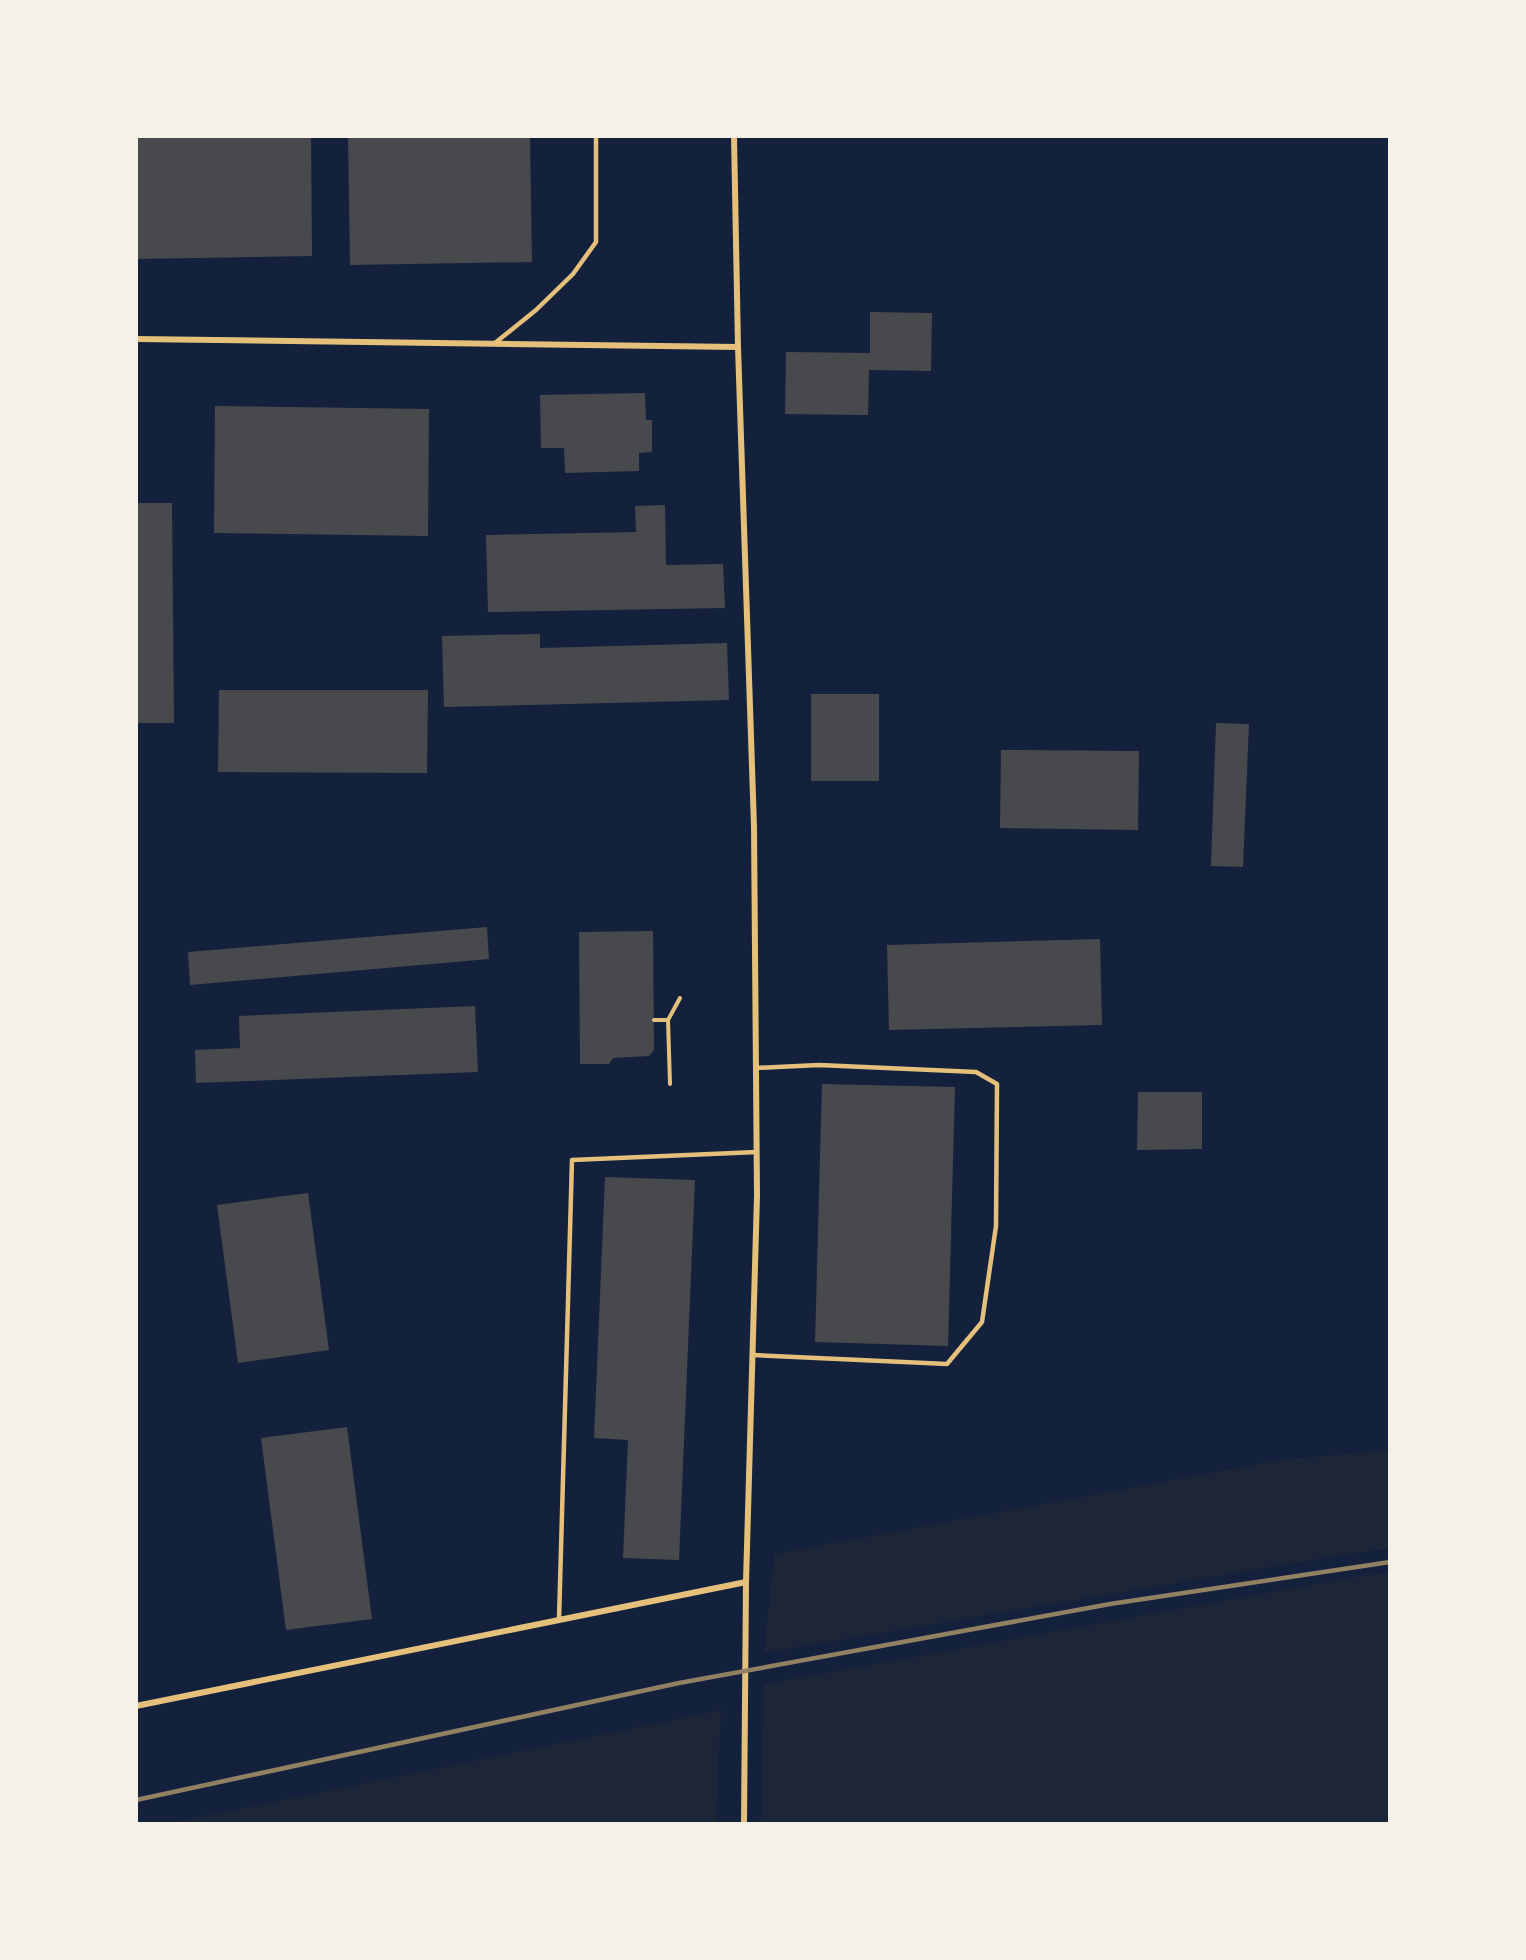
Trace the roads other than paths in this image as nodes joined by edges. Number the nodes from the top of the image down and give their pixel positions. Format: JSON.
{"nodes":[{"id":1,"x":596,"y":136,"type":"edge"},
{"id":2,"x":734,"y":136,"type":"edge"},
{"id":3,"x":136,"y":339,"type":"edge"},
{"id":4,"x":494,"y":344,"type":"junction"},
{"id":5,"x":738,"y":347,"type":"junction"},
{"id":6,"x":756,"y":1068,"type":"junction"},
{"id":7,"x":757,"y":1152,"type":"junction"},
{"id":8,"x":753,"y":1355,"type":"junction"},
{"id":9,"x":746,"y":1582,"type":"junction"},
{"id":10,"x":560,"y":1620,"type":"junction"},
{"id":11,"x":136,"y":1706,"type":"edge"},
{"id":12,"x":744,"y":1824,"type":"edge"}],
"edges":[{"from":1,"to":4,"type":"lane"},
{"from":2,"to":5,"type":"street"},
{"from":3,"to":4,"type":"street"},
{"from":4,"to":5,"type":"street"},
{"from":5,"to":6,"type":"street"},
{"from":6,"to":7,"type":"street"},
{"from":6,"to":8,"type":"lane"},
{"from":7,"to":8,"type":"street"},
{"from":7,"to":10,"type":"lane"},
{"from":8,"to":9,"type":"street"},
{"from":9,"to":10,"type":"street"},
{"from":9,"to":12,"type":"street"},
{"from":10,"to":11,"type":"street"}]}
